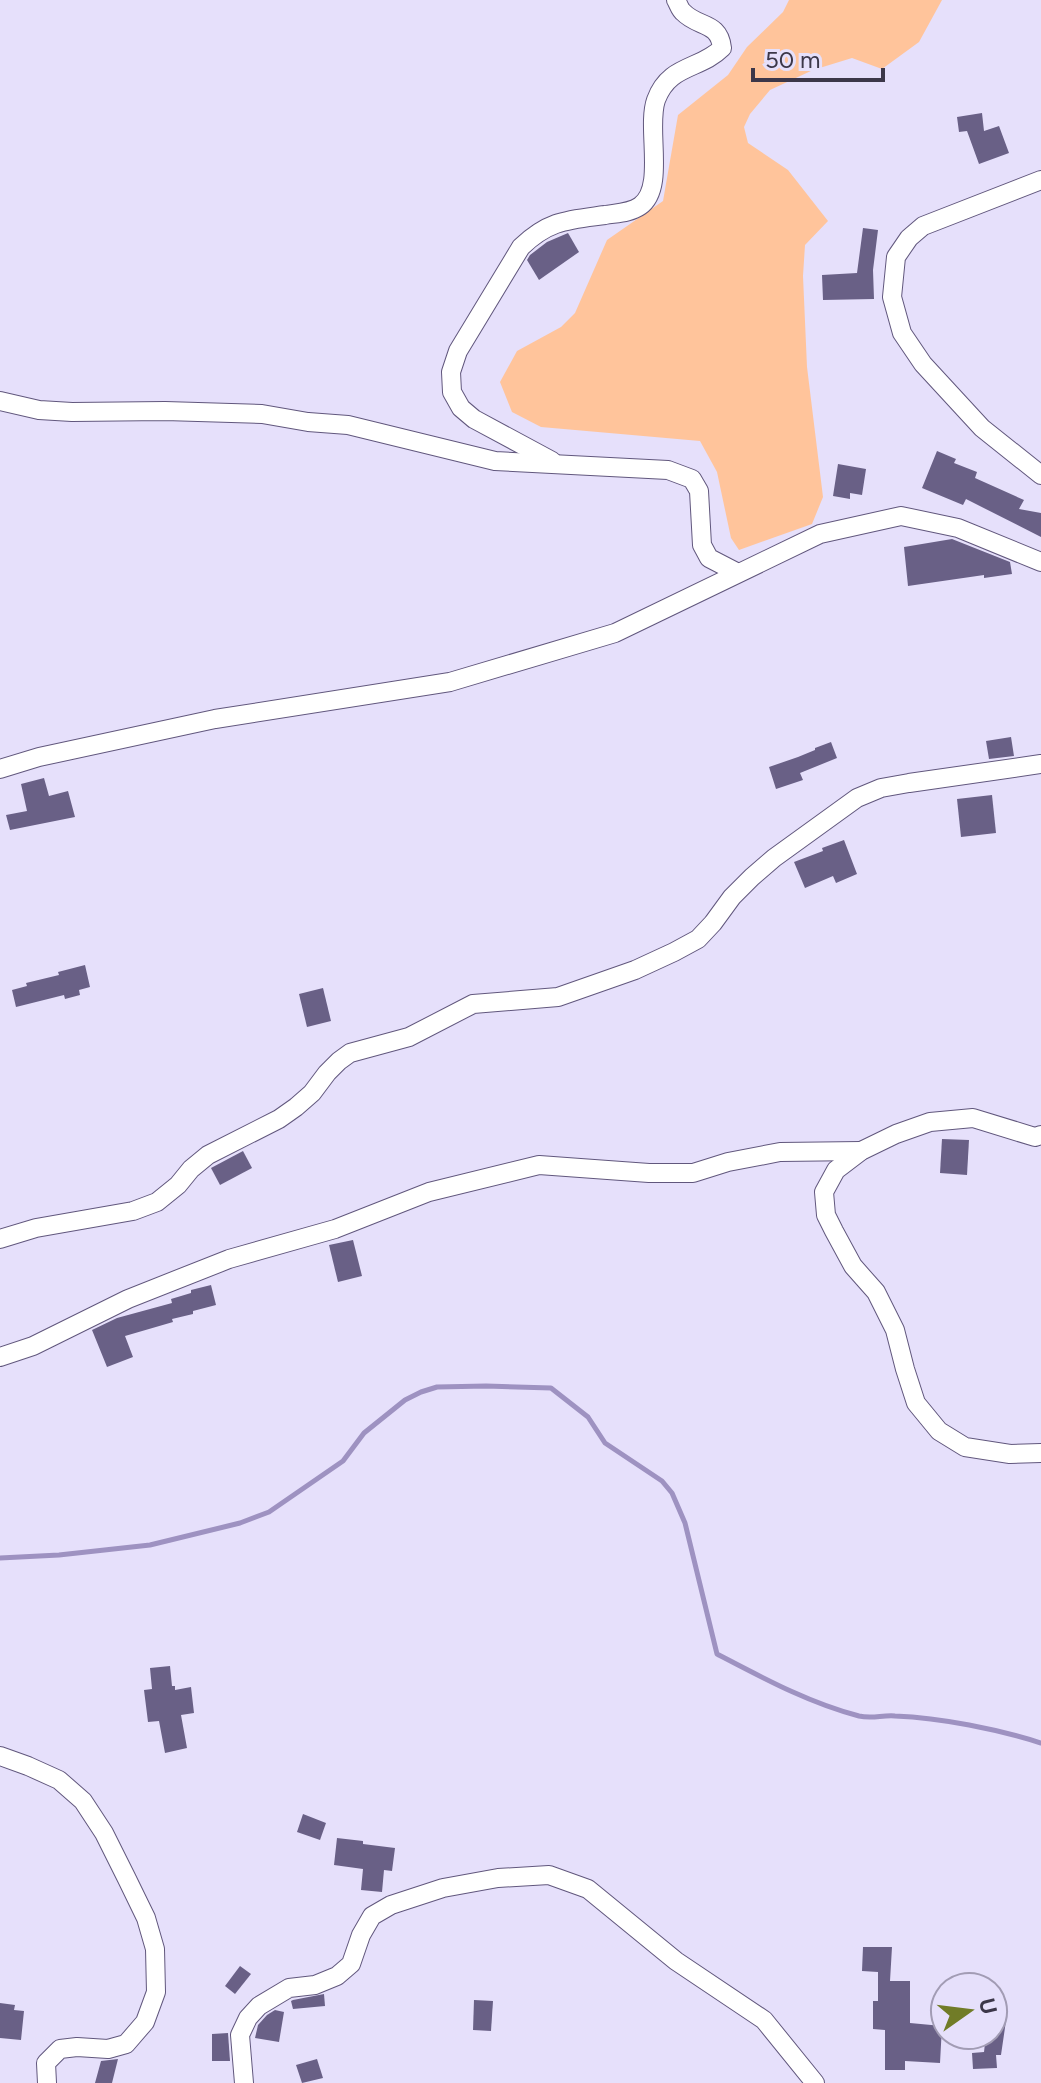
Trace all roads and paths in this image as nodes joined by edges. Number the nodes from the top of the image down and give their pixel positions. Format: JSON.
{"nodes":[{"id":1,"x":676,"y":0,"type":"edge"},
{"id":2,"x":1041,"y":180,"type":"edge"},
{"id":3,"x":0,"y":401,"type":"edge"},
{"id":4,"x":559,"y":464,"type":"junction"},
{"id":5,"x":1041,"y":475,"type":"edge"},
{"id":6,"x":1041,"y":562,"type":"edge"},
{"id":7,"x":738,"y":573,"type":"junction"},
{"id":8,"x":1041,"y":764,"type":"edge"},
{"id":9,"x":0,"y":769,"type":"edge"},
{"id":10,"x":1041,"y":1135,"type":"edge"},
{"id":11,"x":861,"y":1151,"type":"junction"},
{"id":12,"x":0,"y":1239,"type":"edge"},
{"id":13,"x":0,"y":1357,"type":"edge"},
{"id":14,"x":1041,"y":1453,"type":"edge"},
{"id":15,"x":0,"y":1756,"type":"edge"},
{"id":16,"x":47,"y":2083,"type":"edge"},
{"id":17,"x":244,"y":2083,"type":"edge"},
{"id":18,"x":815,"y":2083,"type":"edge"}],
"edges":[{"from":1,"to":4,"type":"street"},
{"from":2,"to":5,"type":"street"},
{"from":3,"to":4,"type":"street"},
{"from":4,"to":7,"type":"street"},
{"from":6,"to":7,"type":"street"},
{"from":7,"to":9,"type":"street"},
{"from":8,"to":12,"type":"street"},
{"from":10,"to":11,"type":"street"},
{"from":11,"to":13,"type":"street"},
{"from":11,"to":14,"type":"street"},
{"from":15,"to":16,"type":"street"},
{"from":17,"to":18,"type":"street"}]}
